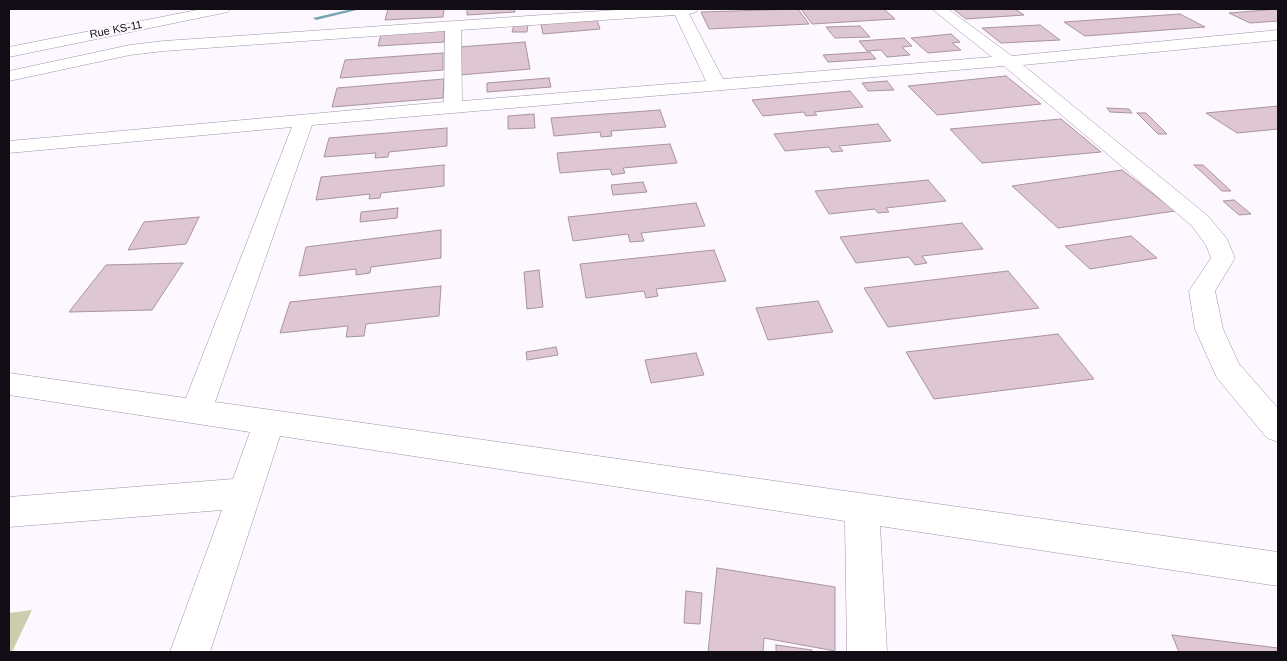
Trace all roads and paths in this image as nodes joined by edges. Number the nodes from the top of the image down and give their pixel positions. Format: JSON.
{"nodes":[{"id":1,"x":223,"y":9,"type":"edge"},
{"id":2,"x":686,"y":9,"type":"edge"},
{"id":3,"x":939,"y":9,"type":"edge"},
{"id":4,"x":452,"y":25,"type":"junction"},
{"id":5,"x":1278,"y":35,"type":"edge"},
{"id":6,"x":9,"y":52,"type":"edge"},
{"id":7,"x":1008,"y":61,"type":"junction"},
{"id":8,"x":9,"y":76,"type":"edge"},
{"id":9,"x":717,"y":86,"type":"junction"},
{"id":10,"x":453,"y":107,"type":"junction"},
{"id":11,"x":304,"y":122,"type":"junction"},
{"id":12,"x":9,"y":148,"type":"edge"},
{"id":13,"x":9,"y":384,"type":"edge"},
{"id":14,"x":196,"y":412,"type":"junction"},
{"id":15,"x":270,"y":423,"type":"junction"},
{"id":16,"x":1278,"y":429,"type":"edge"},
{"id":17,"x":244,"y":492,"type":"junction"},
{"id":18,"x":862,"y":510,"type":"junction"},
{"id":19,"x":9,"y":512,"type":"edge"},
{"id":20,"x":1278,"y":570,"type":"edge"},
{"id":21,"x":190,"y":652,"type":"edge"},
{"id":22,"x":867,"y":652,"type":"edge"}],
"edges":[{"from":1,"to":6,"type":"street","name":"Rue KS-11"},
{"from":2,"to":4,"type":"street"},
{"from":2,"to":9,"type":"street"},
{"from":3,"to":7,"type":"street"},
{"from":4,"to":8,"type":"street"},
{"from":4,"to":10,"type":"street"},
{"from":5,"to":7,"type":"street"},
{"from":7,"to":9,"type":"street"},
{"from":7,"to":16,"type":"street"},
{"from":9,"to":10,"type":"street"},
{"from":10,"to":11,"type":"street"},
{"from":11,"to":12,"type":"street"},
{"from":11,"to":14,"type":"street"},
{"from":13,"to":14,"type":"street"},
{"from":14,"to":15,"type":"street"},
{"from":15,"to":17,"type":"street"},
{"from":15,"to":18,"type":"street"},
{"from":17,"to":19,"type":"street"},
{"from":17,"to":21,"type":"street"},
{"from":18,"to":20,"type":"street"},
{"from":18,"to":22,"type":"street"}]}
